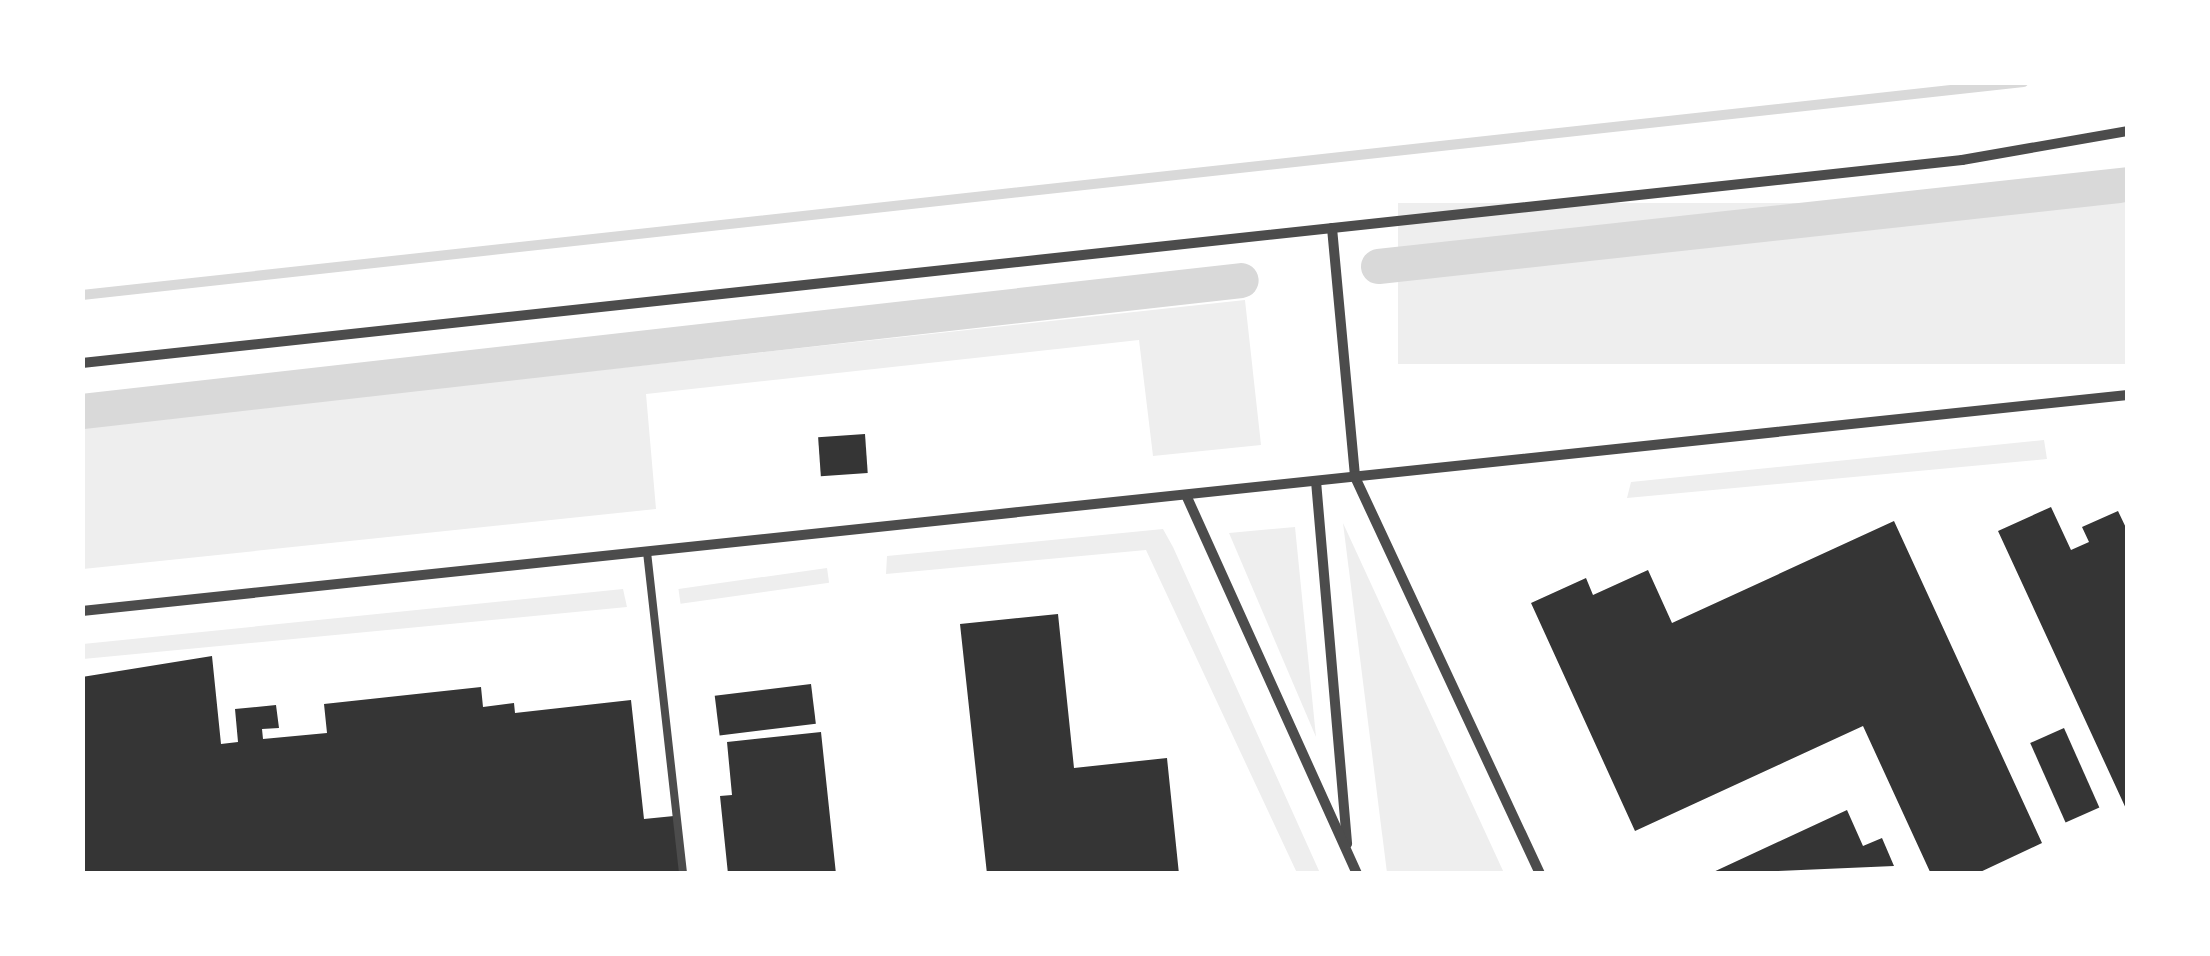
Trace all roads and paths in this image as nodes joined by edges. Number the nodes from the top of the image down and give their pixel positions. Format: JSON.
{"nodes":[{"id":1,"x":2128,"y":130,"type":"edge"},
{"id":2,"x":1332,"y":228,"type":"junction"},
{"id":3,"x":82,"y":364,"type":"edge"},
{"id":4,"x":2128,"y":395,"type":"edge"},
{"id":5,"x":1356,"y":477,"type":"junction"},
{"id":6,"x":1316,"y":481,"type":"junction"},
{"id":7,"x":1186,"y":495,"type":"junction"},
{"id":8,"x":647,"y":552,"type":"junction"},
{"id":9,"x":82,"y":611,"type":"edge"},
{"id":10,"x":1348,"y":853,"type":"junction"},
{"id":11,"x":683,"y":874,"type":"edge"},
{"id":12,"x":1357,"y":874,"type":"edge"},
{"id":13,"x":1540,"y":874,"type":"edge"}],
"edges":[{"from":1,"to":2,"type":"street"},
{"from":2,"to":3,"type":"street"},
{"from":2,"to":5,"type":"street"},
{"from":4,"to":5,"type":"street"},
{"from":5,"to":6,"type":"street"},
{"from":5,"to":13,"type":"street"},
{"from":6,"to":7,"type":"street"},
{"from":6,"to":10,"type":"street"},
{"from":7,"to":8,"type":"street"},
{"from":7,"to":10,"type":"street"},
{"from":8,"to":9,"type":"street"},
{"from":8,"to":11,"type":"lane"},
{"from":10,"to":12,"type":"street"}]}
